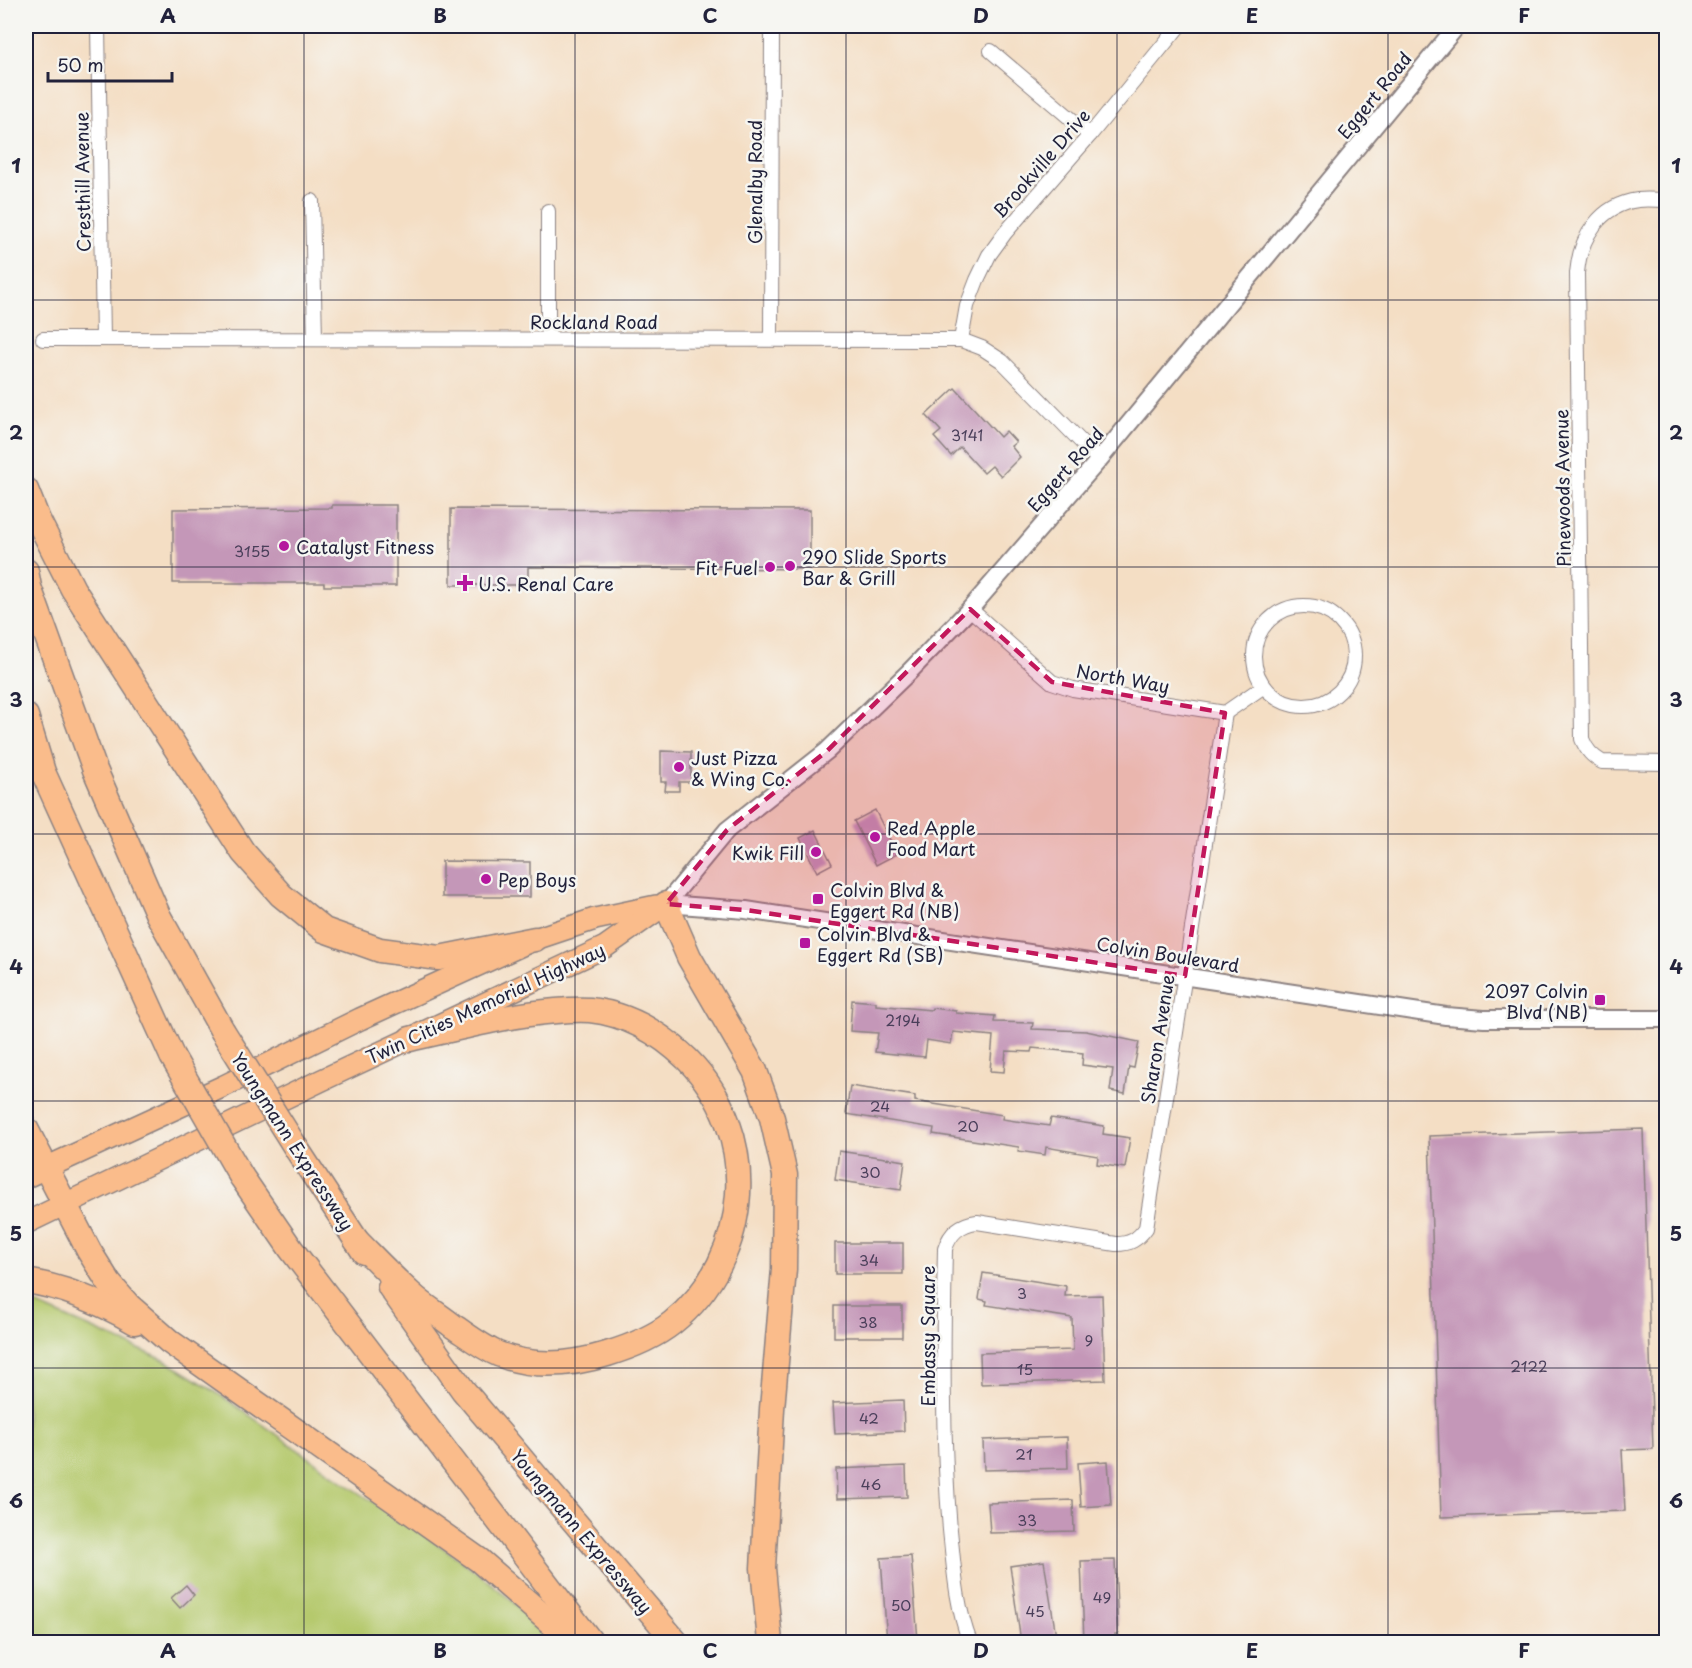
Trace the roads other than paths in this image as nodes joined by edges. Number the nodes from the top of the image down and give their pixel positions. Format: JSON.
{"nodes":[{"id":1,"x":98,"y":26,"type":"edge"},
{"id":2,"x":772,"y":26,"type":"edge"},
{"id":3,"x":1179,"y":26,"type":"edge"},
{"id":4,"x":1457,"y":26,"type":"edge"},
{"id":5,"x":991,"y":51,"type":"dead end"},
{"id":6,"x":1090,"y":135,"type":"junction"},
{"id":7,"x":1666,"y":200,"type":"edge"},
{"id":8,"x":312,"y":201,"type":"dead end"},
{"id":9,"x":548,"y":211,"type":"dead end"},
{"id":10,"x":43,"y":339,"type":"dead end"},
{"id":11,"x":103,"y":339,"type":"junction"},
{"id":12,"x":315,"y":339,"type":"junction"},
{"id":13,"x":548,"y":339,"type":"junction"},
{"id":14,"x":771,"y":339,"type":"junction"},
{"id":15,"x":961,"y":340,"type":"junction"},
{"id":16,"x":1099,"y":460,"type":"junction"},
{"id":17,"x":26,"y":490,"type":"edge"},
{"id":18,"x":26,"y":571,"type":"edge"},
{"id":19,"x":970,"y":609,"type":"junction"},
{"id":20,"x":1264,"y":686,"type":"junction"},
{"id":21,"x":1226,"y":713,"type":"junction"},
{"id":22,"x":26,"y":716,"type":"edge"},
{"id":23,"x":1666,"y":763,"type":"edge"},
{"id":24,"x":666,"y":904,"type":"junction"},
{"id":25,"x":535,"y":939,"type":"junction"},
{"id":26,"x":1185,"y":976,"type":"junction"},
{"id":27,"x":1666,"y":1019,"type":"edge"},
{"id":28,"x":410,"y":1039,"type":"junction"},
{"id":29,"x":26,"y":1129,"type":"edge"},
{"id":30,"x":35,"y":1172,"type":"edge"},
{"id":31,"x":65,"y":1203,"type":"junction"},
{"id":32,"x":26,"y":1223,"type":"edge"},
{"id":33,"x":1146,"y":1228,"type":"joint"},
{"id":34,"x":356,"y":1240,"type":"junction"},
{"id":35,"x":26,"y":1281,"type":"edge"},
{"id":36,"x":170,"y":1342,"type":"junction"},
{"id":37,"x":573,"y":1642,"type":"edge"},
{"id":38,"x":591,"y":1642,"type":"edge"},
{"id":39,"x":676,"y":1642,"type":"edge"},
{"id":40,"x":770,"y":1642,"type":"edge"},
{"id":41,"x":970,"y":1642,"type":"edge"}],
"edges":[{"from":1,"to":11,"type":"street","name":"Cresthill Avenue"},
{"from":2,"to":14,"type":"street","name":"Glenalby Road"},
{"from":3,"to":6,"type":"street","name":"Brookville Drive"},
{"from":4,"to":16,"type":"street","name":"Eggert Road"},
{"from":5,"to":6,"type":"street"},
{"from":6,"to":15,"type":"street","name":"Brookville Drive"},
{"from":7,"to":23,"type":"street","name":"Pinewoods Avenue"},
{"from":8,"to":12,"type":"street"},
{"from":9,"to":13,"type":"street"},
{"from":10,"to":11,"type":"street","name":"Rockland Road"},
{"from":11,"to":12,"type":"street","name":"Rockland Road"},
{"from":12,"to":13,"type":"street","name":"Rockland Road"},
{"from":13,"to":14,"type":"street","name":"Rockland Road"},
{"from":14,"to":15,"type":"street","name":"Rockland Road"},
{"from":15,"to":16,"type":"street","name":"Rockland Road"},
{"from":16,"to":19,"type":"street","name":"Eggert Road"},
{"from":17,"to":25,"type":"highway"},
{"from":18,"to":34,"type":"highway","name":"Youngmann Expressway","bridge":true},
{"from":19,"to":21,"type":"street","name":"North Way"},
{"from":19,"to":24,"type":"street","name":"Eggert Road"},
{"from":20,"to":20,"type":"street"},
{"from":20,"to":21,"type":"street"},
{"from":21,"to":26,"type":"street","name":"Sharon Avenue"},
{"from":22,"to":38,"type":"highway","bridge":true},
{"from":24,"to":25,"type":"main road","name":"Twin Cities Memorial Highway"},
{"from":24,"to":26,"type":"street","name":"Colvin Boulevard"},
{"from":24,"to":28,"type":"main road","name":"Twin Cities Memorial Highway"},
{"from":24,"to":40,"type":"highway"},
{"from":25,"to":30,"type":"main road","name":"Twin Cities Memorial Highway"},
{"from":26,"to":27,"type":"street","name":"Colvin Boulevard"},
{"from":26,"to":33,"type":"street","name":"Sharon Avenue"},
{"from":28,"to":31,"type":"main road","name":"Twin Cities Memorial Highway"},
{"from":28,"to":34,"type":"highway"},
{"from":29,"to":30,"type":"highway"},
{"from":30,"to":31,"type":"highway"},
{"from":31,"to":32,"type":"main road","name":"Twin Cities Memorial Highway"},
{"from":31,"to":36,"type":"highway"},
{"from":33,"to":41,"type":"street","name":"Embassy Square"},
{"from":34,"to":39,"type":"highway","name":"Youngmann Expressway"},
{"from":35,"to":36,"type":"highway"},
{"from":36,"to":37,"type":"highway"}]}
